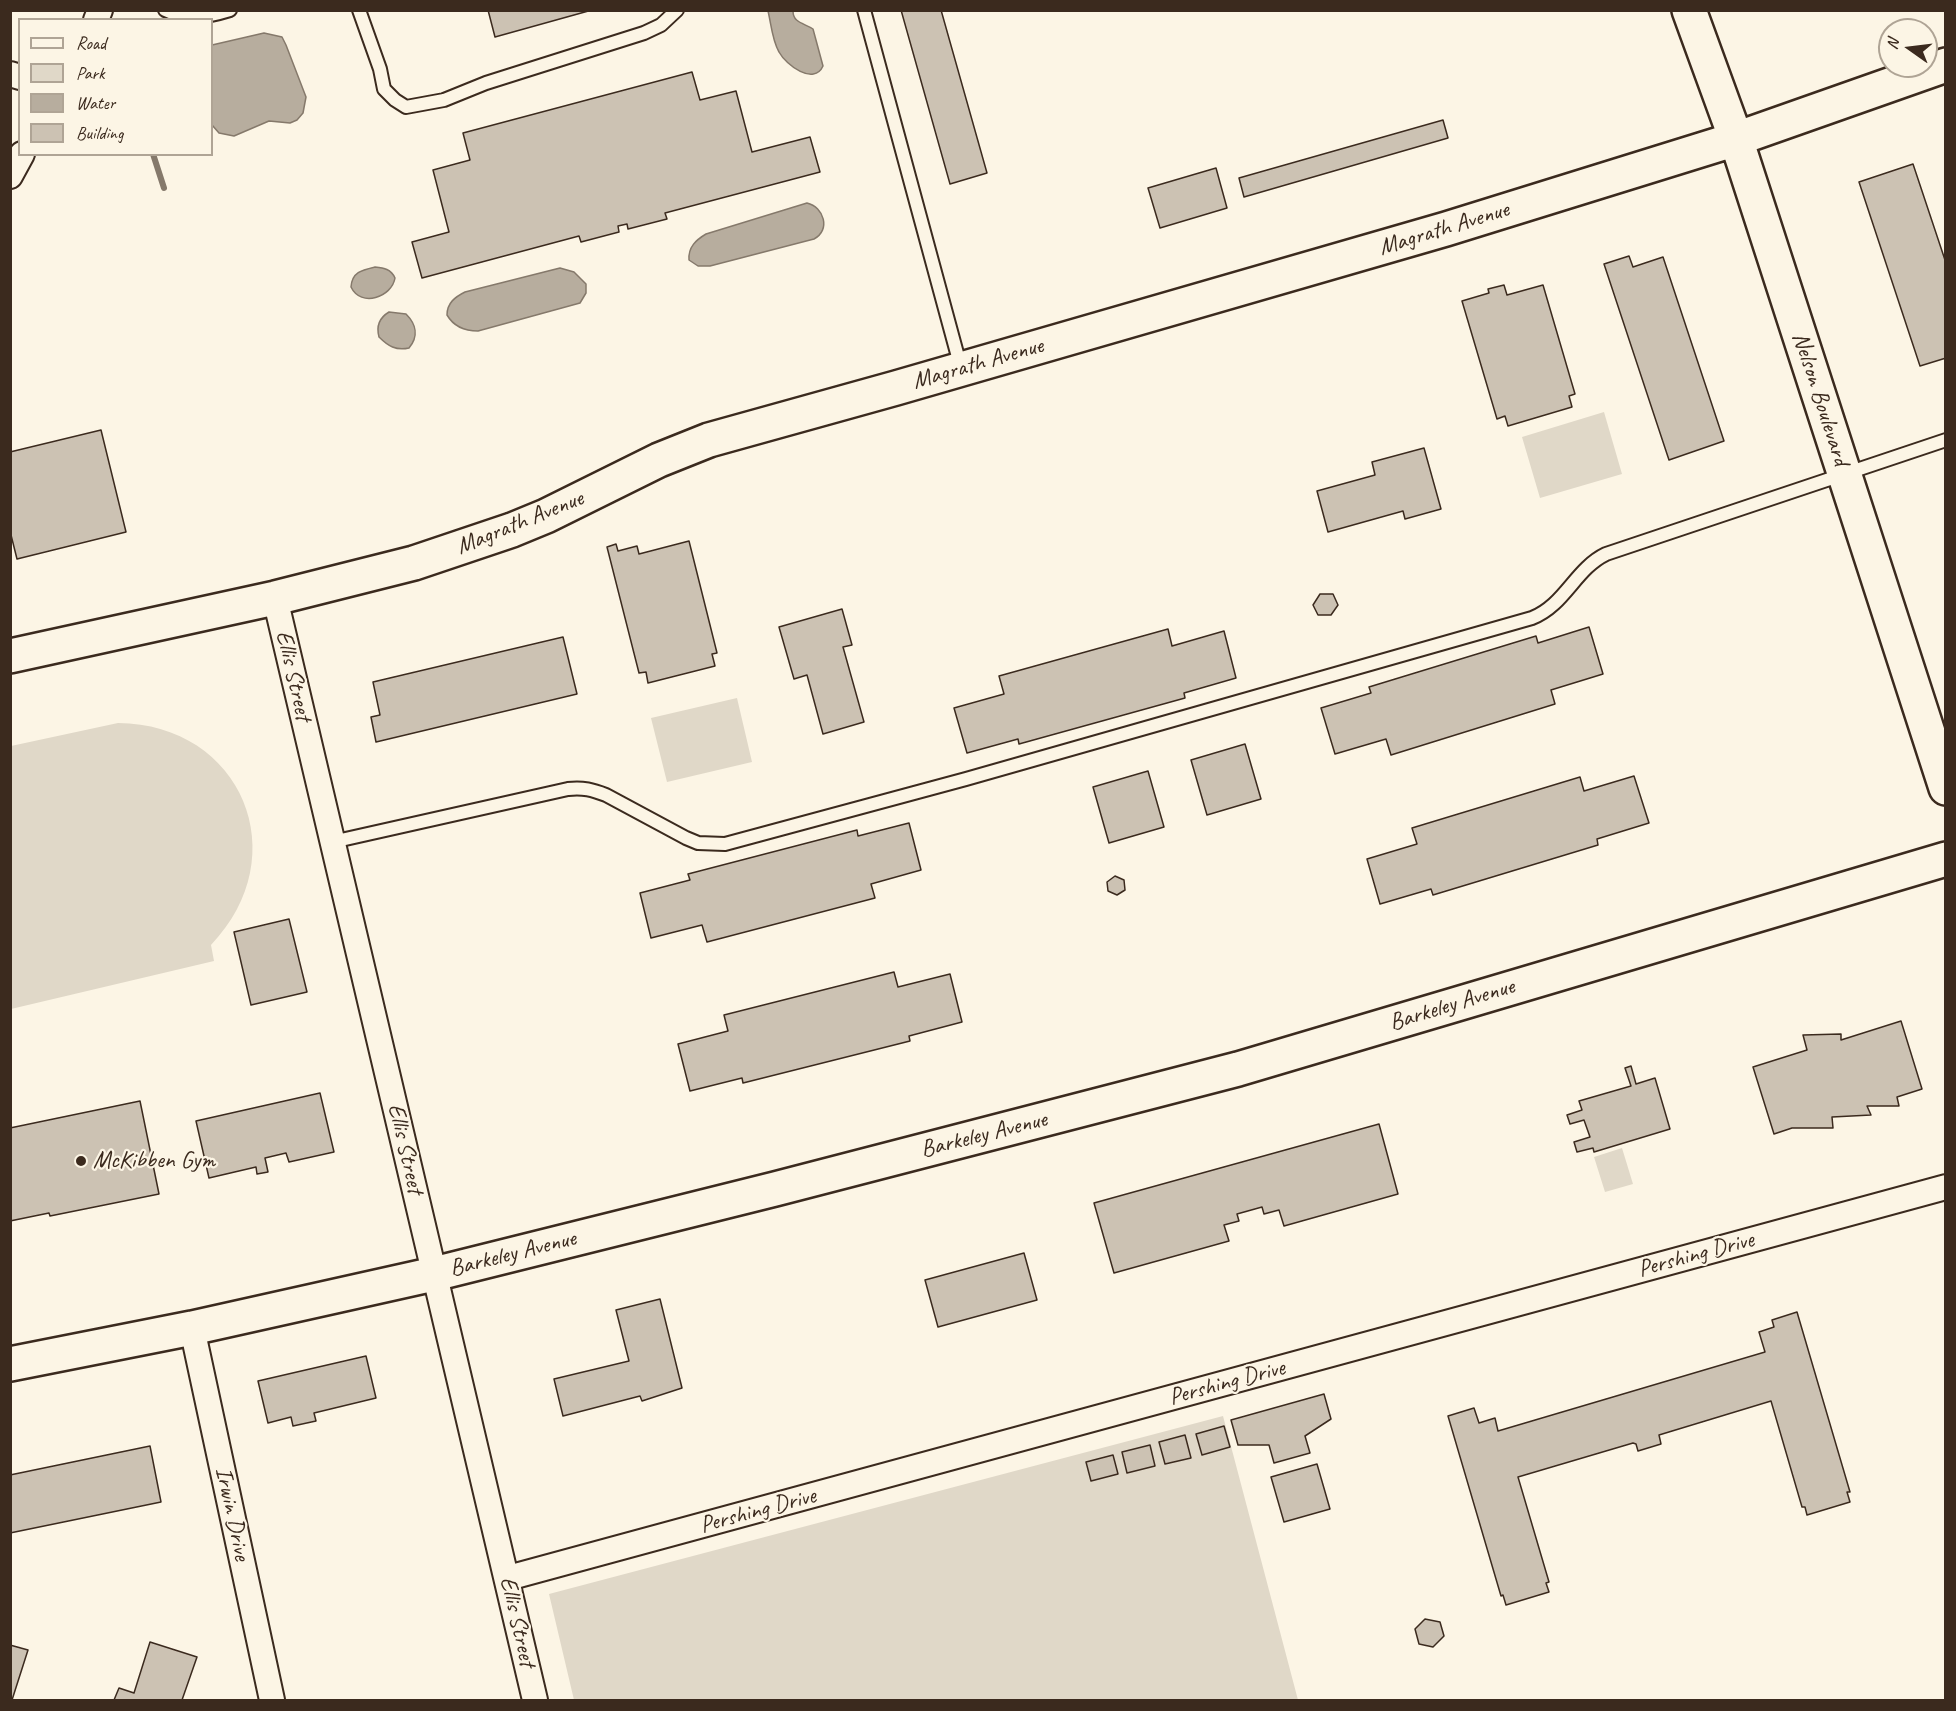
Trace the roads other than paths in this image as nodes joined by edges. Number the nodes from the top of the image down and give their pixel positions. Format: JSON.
{"nodes":[{"id":1,"x":165,"y":10,"type":"edge"},
{"id":2,"x":230,"y":10,"type":"edge"},
{"id":3,"x":358,"y":10,"type":"edge"},
{"id":4,"x":677,"y":10,"type":"edge"},
{"id":5,"x":864,"y":10,"type":"edge"},
{"id":6,"x":1689,"y":10,"type":"edge"},
{"id":7,"x":1946,"y":65,"type":"edge"},
{"id":8,"x":1736,"y":139,"type":"junction"},
{"id":9,"x":21,"y":156,"type":"edge"},
{"id":10,"x":10,"y":176,"type":"edge"},
{"id":11,"x":961,"y":369,"type":"junction"},
{"id":12,"x":1946,"y":440,"type":"edge"},
{"id":13,"x":1844,"y":473,"type":"junction"},
{"id":14,"x":275,"y":598,"type":"junction"},
{"id":15,"x":10,"y":656,"type":"edge"},
{"id":16,"x":1946,"y":788,"type":"edge"},
{"id":17,"x":332,"y":842,"type":"junction"},
{"id":18,"x":1946,"y":859,"type":"edge"},
{"id":19,"x":1946,"y":1187,"type":"edge"},
{"id":20,"x":434,"y":1274,"type":"junction"},
{"id":21,"x":192,"y":1328,"type":"junction"},
{"id":22,"x":10,"y":1365,"type":"edge"},
{"id":23,"x":508,"y":1578,"type":"junction"},
{"id":24,"x":272,"y":1701,"type":"edge"},
{"id":25,"x":535,"y":1701,"type":"edge"}],
"edges":[{"from":1,"to":2,"type":"lane"},
{"from":3,"to":4,"type":"lane"},
{"from":5,"to":11,"type":"lane"},
{"from":6,"to":8,"type":"main road","name":"Nelson Boulevard"},
{"from":7,"to":8,"type":"main road","name":"Magrath Avenue"},
{"from":8,"to":11,"type":"main road","name":"Magrath Avenue"},
{"from":8,"to":13,"type":"main road","name":"Nelson Boulevard"},
{"from":9,"to":10,"type":"street"},
{"from":11,"to":14,"type":"main road","name":"Magrath Avenue"},
{"from":12,"to":13,"type":"lane"},
{"from":13,"to":16,"type":"main road","name":"Nelson Boulevard"},
{"from":13,"to":17,"type":"lane"},
{"from":14,"to":15,"type":"main road","name":"Magrath Avenue"},
{"from":14,"to":17,"type":"street","name":"Ellis Street"},
{"from":17,"to":20,"type":"street","name":"Ellis Street"},
{"from":18,"to":20,"type":"main road","name":"Barkeley Avenue"},
{"from":19,"to":23,"type":"street","name":"Pershing Drive"},
{"from":20,"to":21,"type":"main road","name":"Barkeley Avenue"},
{"from":20,"to":23,"type":"street","name":"Ellis Street"},
{"from":21,"to":22,"type":"main road","name":"Barkeley Avenue"},
{"from":21,"to":24,"type":"street","name":"Irwin Drive"},
{"from":23,"to":25,"type":"street","name":"Ellis Street"}]}
